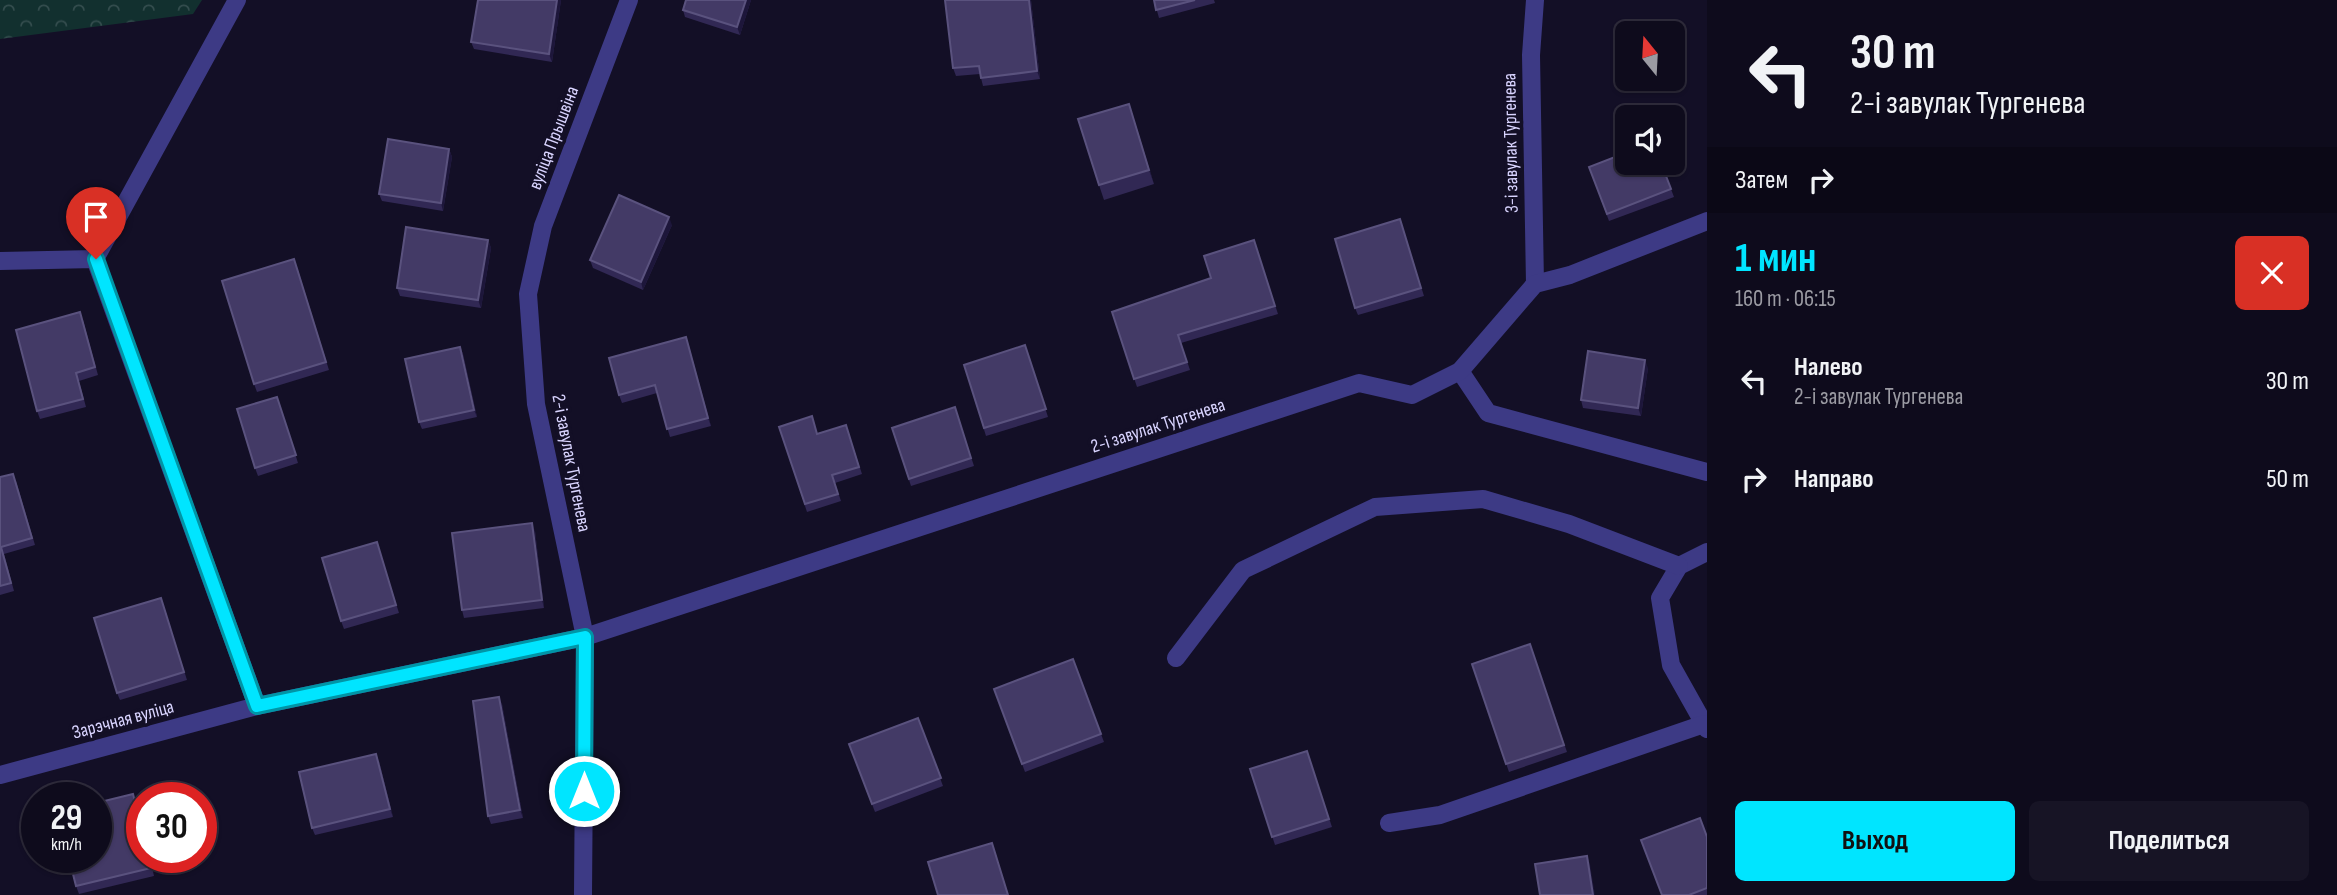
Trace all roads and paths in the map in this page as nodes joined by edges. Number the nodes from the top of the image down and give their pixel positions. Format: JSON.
{"nodes":[{"id":1,"x":237,"y":0,"type":"edge"},
{"id":2,"x":629,"y":0,"type":"edge"},
{"id":3,"x":1535,"y":0,"type":"edge"},
{"id":4,"x":1707,"y":221,"type":"edge"},
{"id":5,"x":96,"y":259,"type":"junction"},
{"id":6,"x":0,"y":261,"type":"edge"},
{"id":7,"x":1535,"y":285,"type":"junction"},
{"id":8,"x":528,"y":294,"type":"joint"},
{"id":9,"x":1460,"y":371,"type":"junction"},
{"id":10,"x":1707,"y":472,"type":"edge"},
{"id":11,"x":1707,"y":552,"type":"edge"},
{"id":12,"x":1679,"y":566,"type":"junction"},
{"id":13,"x":585,"y":637,"type":"junction"},
{"id":14,"x":1176,"y":658,"type":"dead end"},
{"id":15,"x":257,"y":706,"type":"junction"},
{"id":16,"x":1705,"y":727,"type":"edge"},
{"id":17,"x":0,"y":775,"type":"edge"},
{"id":18,"x":1389,"y":823,"type":"dead end"},
{"id":19,"x":583,"y":894,"type":"edge"}],
"edges":[{"from":1,"to":5,"type":"street"},
{"from":2,"to":8,"type":"street","name":"вуліца Прышвіна"},
{"from":3,"to":7,"type":"street","name":"3-і завулак Тургенева"},
{"from":4,"to":7,"type":"street"},
{"from":5,"to":6,"type":"street"},
{"from":5,"to":15,"type":"street"},
{"from":7,"to":9,"type":"street","name":"2-і завулак Тургенева"},
{"from":8,"to":13,"type":"street","name":"2-і завулак Тургенева"},
{"from":9,"to":10,"type":"street"},
{"from":9,"to":13,"type":"street","name":"2-і завулак Тургенева"},
{"from":11,"to":12,"type":"street"},
{"from":12,"to":14,"type":"street"},
{"from":12,"to":16,"type":"street"},
{"from":13,"to":15,"type":"street","name":"2-і завулак Тургенева"},
{"from":13,"to":19,"type":"street"},
{"from":15,"to":17,"type":"street","name":"Зарэчная вуліца"},
{"from":16,"to":18,"type":"street"}]}
